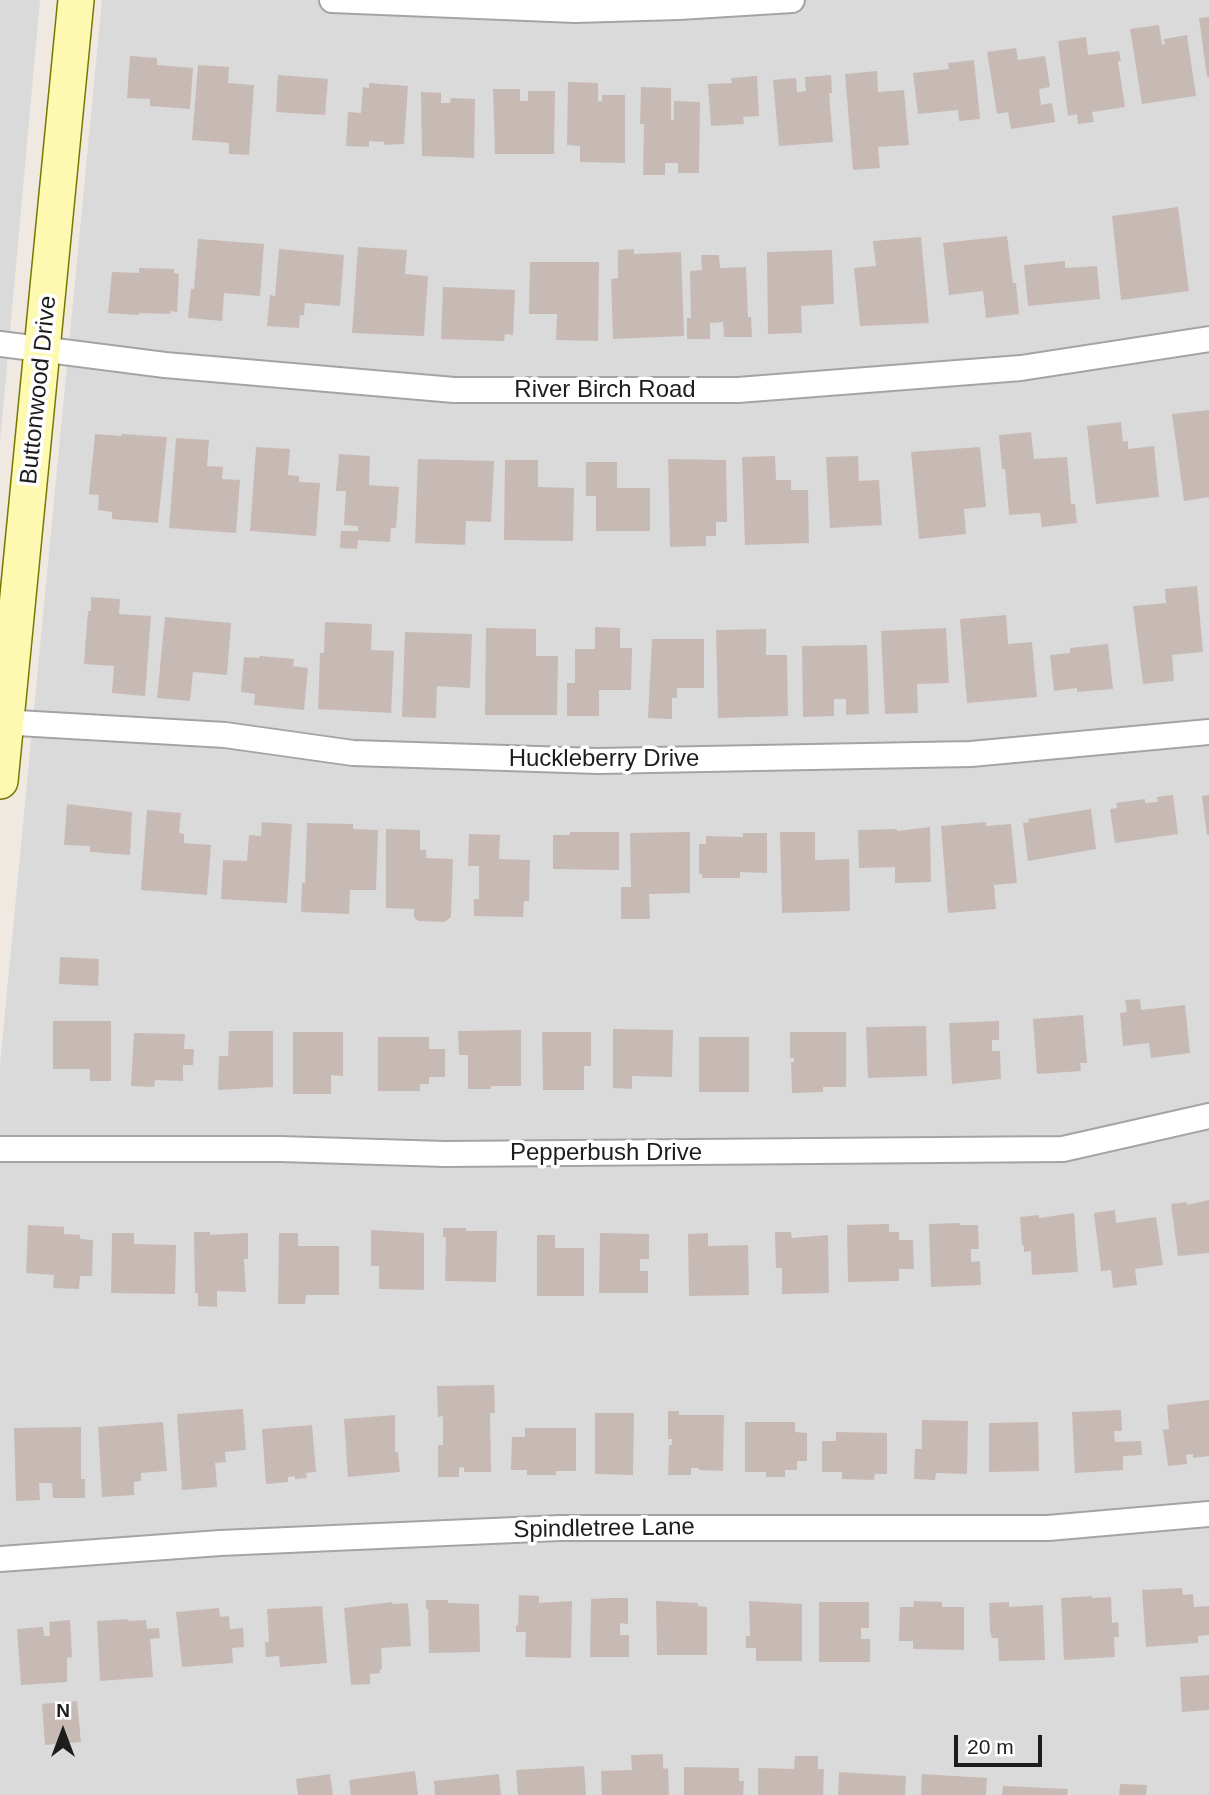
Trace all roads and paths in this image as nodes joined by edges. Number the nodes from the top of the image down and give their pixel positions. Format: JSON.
{"nodes":[{"id":1,"x":76,"y":0,"type":"edge"},
{"id":2,"x":332,"y":0,"type":"edge"},
{"id":3,"x":792,"y":0,"type":"edge"},
{"id":4,"x":1209,"y":339,"type":"edge"},
{"id":5,"x":0,"y":344,"type":"edge"},
{"id":6,"x":43,"y":349,"type":"junction"},
{"id":7,"x":3,"y":722,"type":"edge"},
{"id":8,"x":1209,"y":732,"type":"edge"},
{"id":9,"x":0,"y":781,"type":"edge"},
{"id":10,"x":1209,"y":1116,"type":"edge"},
{"id":11,"x":0,"y":1149,"type":"edge"},
{"id":12,"x":1209,"y":1514,"type":"edge"},
{"id":13,"x":0,"y":1559,"type":"edge"}],
"edges":[{"from":1,"to":6,"type":"street","name":"Buttonwood Drive"},
{"from":2,"to":3,"type":"street"},
{"from":4,"to":6,"type":"street","name":"River Birch Road"},
{"from":5,"to":6,"type":"street","name":"River Birch Road"},
{"from":6,"to":7,"type":"street","name":"Buttonwood Drive"},
{"from":7,"to":8,"type":"street","name":"Huckleberry Drive"},
{"from":7,"to":9,"type":"street","name":"Buttonwood Drive"},
{"from":10,"to":11,"type":"street","name":"Pepperbush Drive"},
{"from":12,"to":13,"type":"street","name":"Spindletree Lane"}]}
